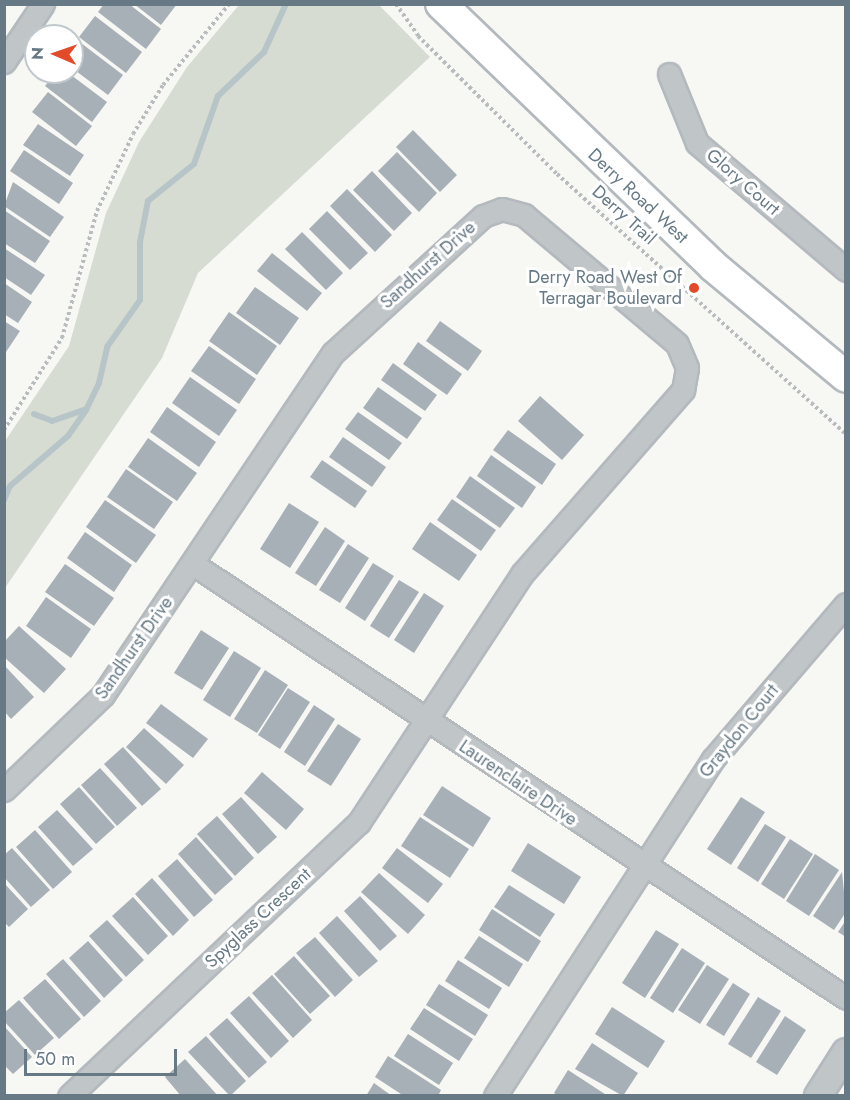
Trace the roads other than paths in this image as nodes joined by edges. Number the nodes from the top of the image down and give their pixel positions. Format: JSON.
{"nodes":[{"id":1,"x":43,"y":4,"type":"edge"},
{"id":2,"x":441,"y":4,"type":"edge"},
{"id":3,"x":4,"y":62,"type":"edge"},
{"id":4,"x":669,"y":74,"type":"dead end"},
{"id":5,"x":846,"y":270,"type":"edge"},
{"id":6,"x":846,"y":377,"type":"edge"},
{"id":7,"x":193,"y":564,"type":"junction"},
{"id":8,"x":846,"y":604,"type":"edge"},
{"id":9,"x":422,"y":720,"type":"junction"},
{"id":10,"x":4,"y":790,"type":"edge"},
{"id":11,"x":643,"y":867,"type":"junction"},
{"id":12,"x":846,"y":998,"type":"edge"},
{"id":13,"x":846,"y":1052,"type":"edge"},
{"id":14,"x":69,"y":1095,"type":"edge"},
{"id":15,"x":495,"y":1095,"type":"edge"},
{"id":16,"x":818,"y":1095,"type":"edge"}],
"edges":[{"from":1,"to":3,"type":"street"},
{"from":2,"to":6,"type":"main road","name":"Derry Road West"},
{"from":4,"to":5,"type":"street","name":"Glory Court"},
{"from":7,"to":9,"type":"street","name":"Laurenclaire Drive"},
{"from":7,"to":9,"type":"street","name":"Sandhurst Drive"},
{"from":7,"to":10,"type":"street","name":"Sandhurst Drive"},
{"from":8,"to":11,"type":"street","name":"Graydon Court"},
{"from":9,"to":11,"type":"street","name":"Laurenclaire Drive"},
{"from":9,"to":14,"type":"street","name":"Spyglass Crescent"},
{"from":11,"to":12,"type":"street","name":"Laurenclaire Drive"},
{"from":11,"to":15,"type":"street"},
{"from":13,"to":16,"type":"street"}]}
